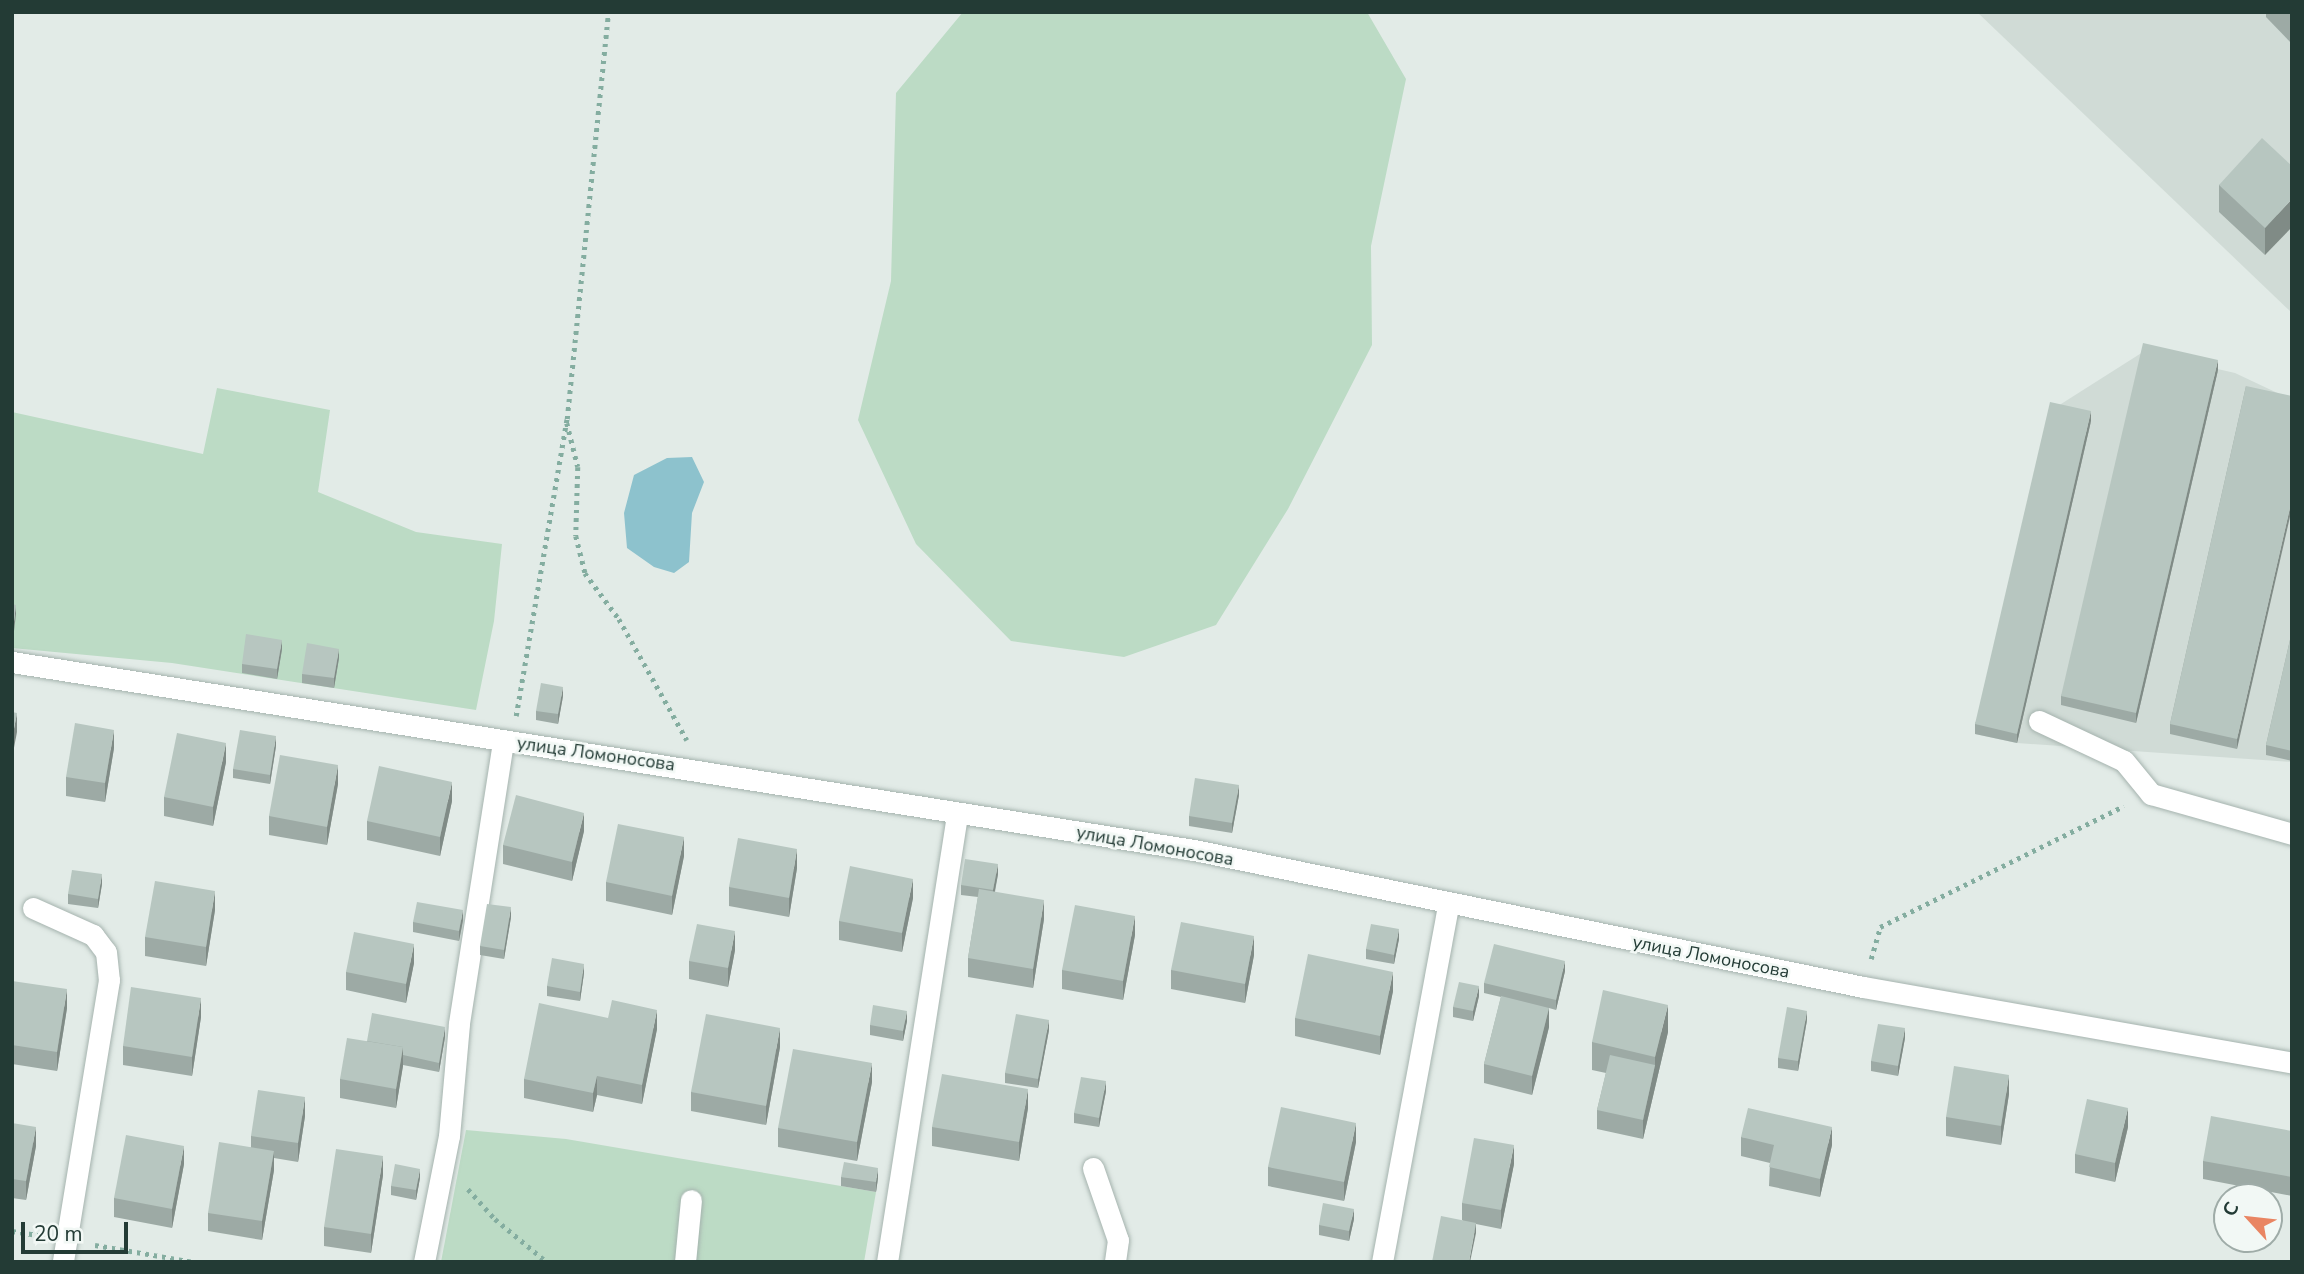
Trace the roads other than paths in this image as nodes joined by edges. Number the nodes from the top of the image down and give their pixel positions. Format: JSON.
{"nodes":[{"id":1,"x":12,"y":662,"type":"edge"},
{"id":2,"x":2039,"y":721,"type":"dead end"},
{"id":3,"x":503,"y":741,"type":"junction"},
{"id":4,"x":957,"y":813,"type":"junction"},
{"id":5,"x":2292,"y":834,"type":"edge"},
{"id":6,"x":1448,"y":905,"type":"junction"},
{"id":7,"x":33,"y":908,"type":"dead end"},
{"id":8,"x":2292,"y":1063,"type":"edge"},
{"id":9,"x":1093,"y":1168,"type":"dead end"},
{"id":10,"x":691,"y":1200,"type":"dead end"},
{"id":11,"x":63,"y":1262,"type":"edge"},
{"id":12,"x":424,"y":1262,"type":"edge"},
{"id":13,"x":685,"y":1262,"type":"edge"},
{"id":14,"x":887,"y":1262,"type":"edge"},
{"id":15,"x":1115,"y":1262,"type":"edge"},
{"id":16,"x":1382,"y":1262,"type":"edge"}],
"edges":[{"from":1,"to":3,"type":"street","name":"улица Ломоносова"},
{"from":2,"to":5,"type":"street"},
{"from":3,"to":4,"type":"street","name":"улица Ломоносова"},
{"from":3,"to":12,"type":"street"},
{"from":4,"to":6,"type":"street","name":"улица Ломоносова"},
{"from":4,"to":14,"type":"street"},
{"from":6,"to":8,"type":"street","name":"улица Ломоносова"},
{"from":6,"to":16,"type":"street"},
{"from":7,"to":11,"type":"street"},
{"from":9,"to":15,"type":"street"},
{"from":10,"to":13,"type":"street"}]}
